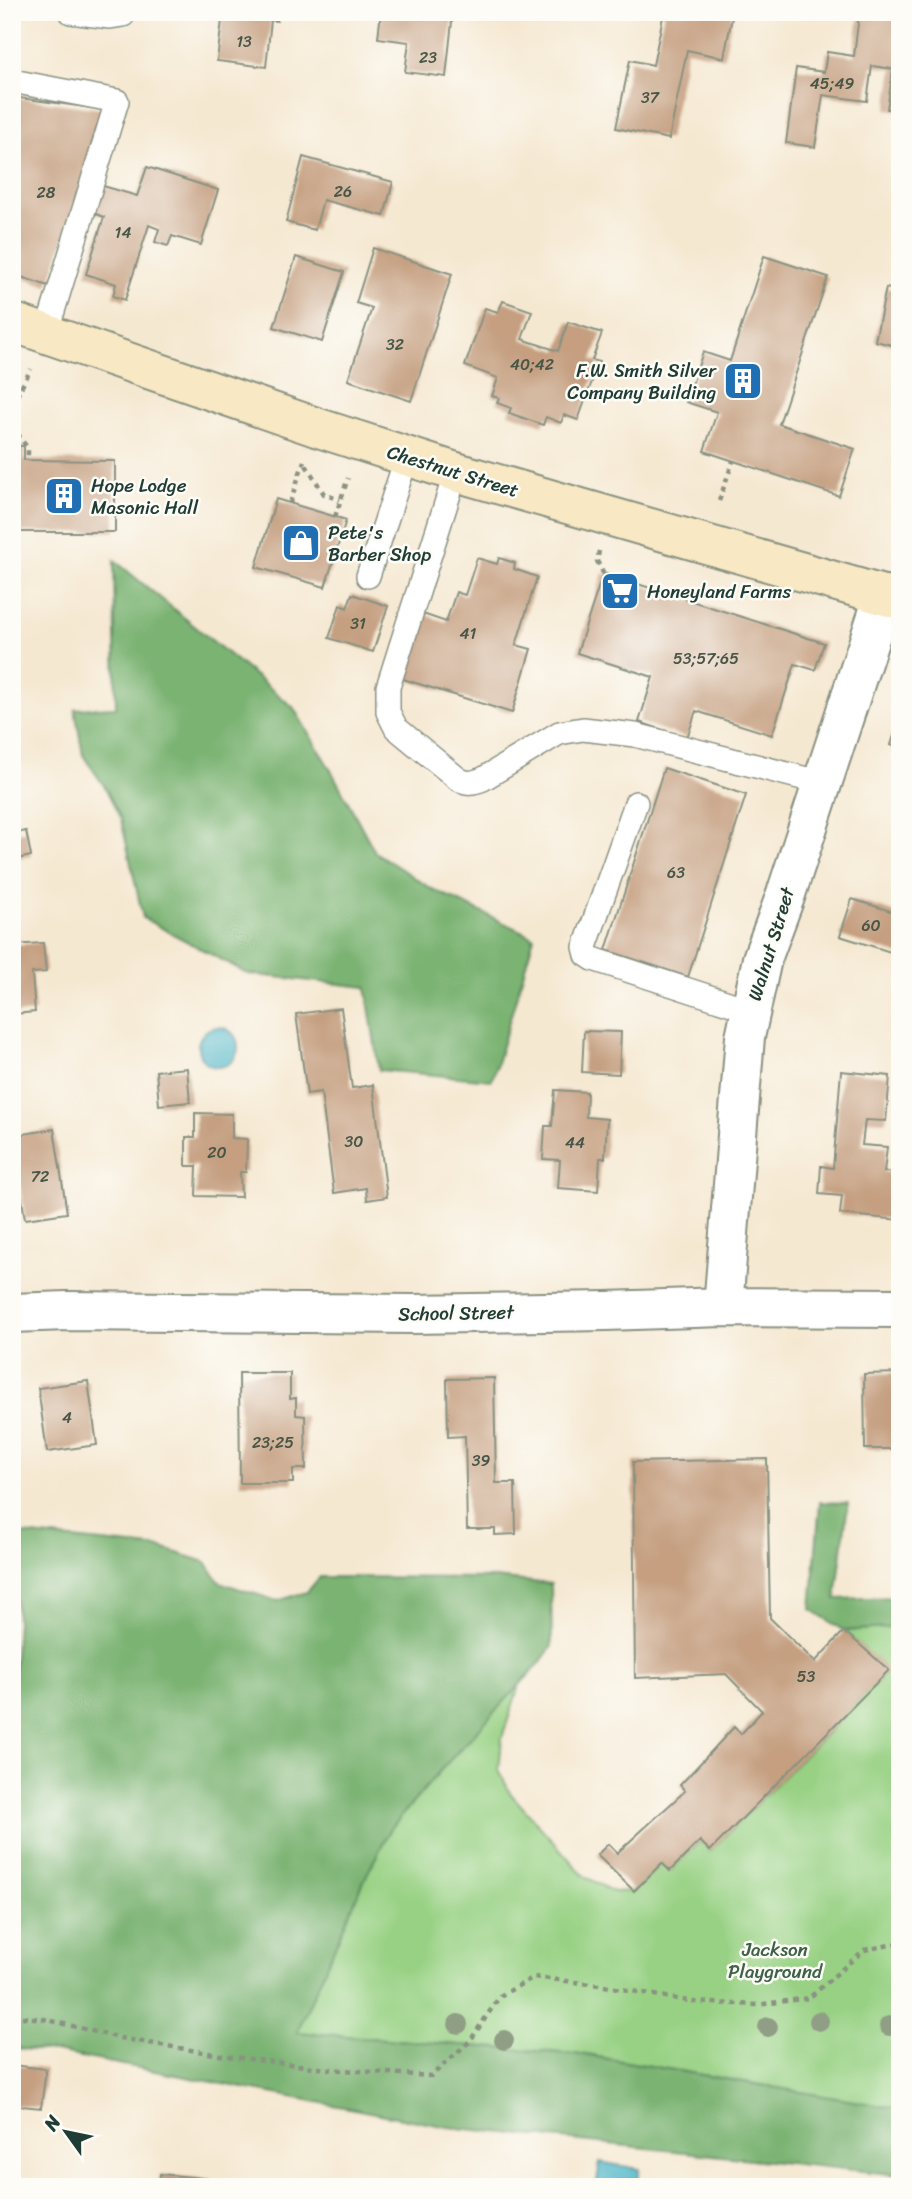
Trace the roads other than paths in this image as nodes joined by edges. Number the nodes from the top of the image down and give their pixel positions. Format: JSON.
{"nodes":[{"id":1,"x":71,"y":12,"type":"edge"},
{"id":2,"x":124,"y":12,"type":"edge"},
{"id":3,"x":12,"y":81,"type":"edge"},
{"id":4,"x":31,"y":340,"type":"edge"},
{"id":5,"x":407,"y":456,"type":"junction"},
{"id":6,"x":456,"y":472,"type":"junction"},
{"id":7,"x":368,"y":576,"type":"dead end"},
{"id":8,"x":892,"y":598,"type":"edge"},
{"id":9,"x":822,"y":783,"type":"junction"},
{"id":10,"x":636,"y":803,"type":"dead end"},
{"id":11,"x":750,"y":1010,"type":"junction"},
{"id":12,"x":723,"y":1307,"type":"junction"},
{"id":13,"x":900,"y":1308,"type":"edge"},
{"id":14,"x":12,"y":1313,"type":"edge"}],
"edges":[{"from":1,"to":2,"type":"lane"},
{"from":3,"to":4,"type":"lane"},
{"from":4,"to":5,"type":"street","name":"Chestnut Street"},
{"from":5,"to":6,"type":"street","name":"Chestnut Street"},
{"from":5,"to":7,"type":"lane"},
{"from":6,"to":8,"type":"street","name":"Chestnut Street"},
{"from":6,"to":9,"type":"lane"},
{"from":8,"to":9,"type":"street","name":"Walnut Street"},
{"from":9,"to":11,"type":"street","name":"Walnut Street"},
{"from":10,"to":11,"type":"lane"},
{"from":11,"to":12,"type":"street","name":"Walnut Street"},
{"from":12,"to":13,"type":"street","name":"School Street"},
{"from":12,"to":14,"type":"street","name":"School Street"}]}
